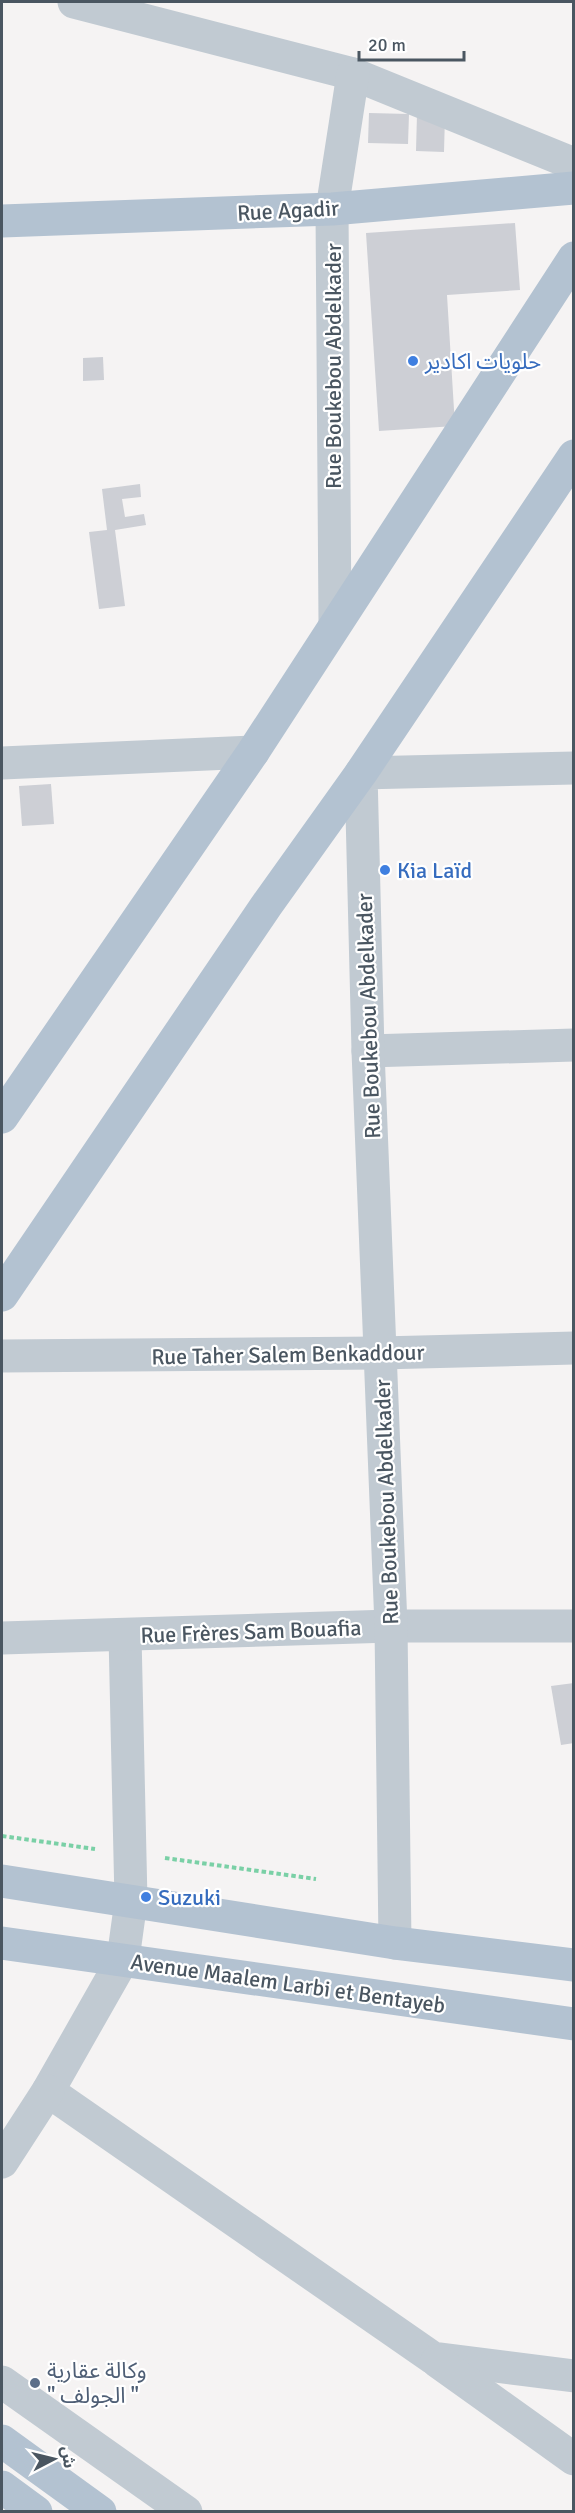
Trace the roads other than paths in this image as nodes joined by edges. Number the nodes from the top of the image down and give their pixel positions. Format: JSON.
{"nodes":[{"id":1,"x":74,"y":2,"type":"edge"},
{"id":2,"x":131,"y":9,"type":"edge"},
{"id":3,"x":353,"y":74,"type":"junction"},
{"id":4,"x":573,"y":164,"type":"edge"},
{"id":5,"x":573,"y":188,"type":"edge"},
{"id":6,"x":333,"y":209,"type":"junction"},
{"id":7,"x":2,"y":221,"type":"edge"},
{"id":8,"x":573,"y":258,"type":"edge"},
{"id":9,"x":573,"y":456,"type":"edge"},
{"id":10,"x":335,"y":623,"type":"junction"},
{"id":11,"x":253,"y":752,"type":"junction"},
{"id":12,"x":2,"y":763,"type":"edge"},
{"id":13,"x":573,"y":768,"type":"edge"},
{"id":14,"x":361,"y":773,"type":"junction"},
{"id":15,"x":573,"y":1044,"type":"edge"},
{"id":16,"x":368,"y":1051,"type":"junction"},
{"id":17,"x":2,"y":1117,"type":"edge"},
{"id":18,"x":2,"y":1295,"type":"edge"},
{"id":19,"x":573,"y":1348,"type":"edge"},
{"id":20,"x":380,"y":1353,"type":"junction"},
{"id":21,"x":2,"y":1356,"type":"edge"},
{"id":22,"x":391,"y":1626,"type":"junction"},
{"id":23,"x":573,"y":1626,"type":"edge"},
{"id":24,"x":125,"y":1635,"type":"junction"},
{"id":25,"x":2,"y":1638,"type":"edge"},
{"id":26,"x":2,"y":1881,"type":"edge"},
{"id":27,"x":131,"y":1901,"type":"junction"},
{"id":28,"x":2,"y":1943,"type":"edge"},
{"id":29,"x":395,"y":1943,"type":"junction"},
{"id":30,"x":123,"y":1959,"type":"junction"},
{"id":31,"x":573,"y":1965,"type":"edge"},
{"id":32,"x":573,"y":2024,"type":"edge"},
{"id":33,"x":48,"y":2091,"type":"junction"},
{"id":34,"x":2,"y":2162,"type":"edge"},
{"id":35,"x":433,"y":2358,"type":"junction"},
{"id":36,"x":573,"y":2376,"type":"edge"},
{"id":37,"x":2,"y":2382,"type":"edge"},
{"id":38,"x":2,"y":2441,"type":"edge"},
{"id":39,"x":573,"y":2459,"type":"edge"},
{"id":40,"x":2,"y":2487,"type":"edge"},
{"id":41,"x":36,"y":2511,"type":"edge"},
{"id":42,"x":100,"y":2511,"type":"edge"},
{"id":43,"x":186,"y":2511,"type":"edge"}],
"edges":[{"from":1,"to":2,"type":"street"},
{"from":2,"to":3,"type":"street"},
{"from":3,"to":4,"type":"street"},
{"from":3,"to":6,"type":"street","name":"Rue Boukebou Abdelkader"},
{"from":5,"to":6,"type":"main road","name":"Rue Agadir"},
{"from":6,"to":7,"type":"main road","name":"Rue Agadir"},
{"from":6,"to":10,"type":"street","name":"Rue Boukebou Abdelkader"},
{"from":8,"to":10,"type":"main road"},
{"from":9,"to":14,"type":"main road"},
{"from":10,"to":11,"type":"main road"},
{"from":11,"to":12,"type":"street"},
{"from":11,"to":17,"type":"main road"},
{"from":13,"to":14,"type":"street"},
{"from":14,"to":16,"type":"street","name":"Rue Boukebou Abdelkader"},
{"from":14,"to":18,"type":"main road"},
{"from":15,"to":16,"type":"street"},
{"from":16,"to":20,"type":"street","name":"Rue Boukebou Abdelkader"},
{"from":19,"to":20,"type":"street","name":"Rue Taher Salem Benkaddour"},
{"from":20,"to":21,"type":"street","name":"Rue Taher Salem Benkaddour"},
{"from":20,"to":22,"type":"street","name":"Rue Boukebou Abdelkader"},
{"from":22,"to":23,"type":"street","name":"Rue Frères Sam Bouafia"},
{"from":22,"to":24,"type":"street","name":"Rue Frères Sam Bouafia"},
{"from":22,"to":29,"type":"street","name":"Rue Boukebou Abdelkader"},
{"from":24,"to":25,"type":"street","name":"Rue Frères Sam Bouafia"},
{"from":24,"to":27,"type":"street"},
{"from":26,"to":27,"type":"main road"},
{"from":27,"to":29,"type":"main road"},
{"from":27,"to":30,"type":"street"},
{"from":28,"to":30,"type":"main road","name":"Avenue Maalem Larbi et Bentayeb"},
{"from":29,"to":31,"type":"main road"},
{"from":30,"to":32,"type":"main road","name":"Avenue Maalem Larbi et Bentayeb"},
{"from":30,"to":33,"type":"street"},
{"from":33,"to":34,"type":"street"},
{"from":33,"to":35,"type":"street"},
{"from":35,"to":36,"type":"street"},
{"from":35,"to":39,"type":"street"},
{"from":37,"to":43,"type":"street"},
{"from":38,"to":42,"type":"main road"},
{"from":40,"to":41,"type":"main road"}]}
